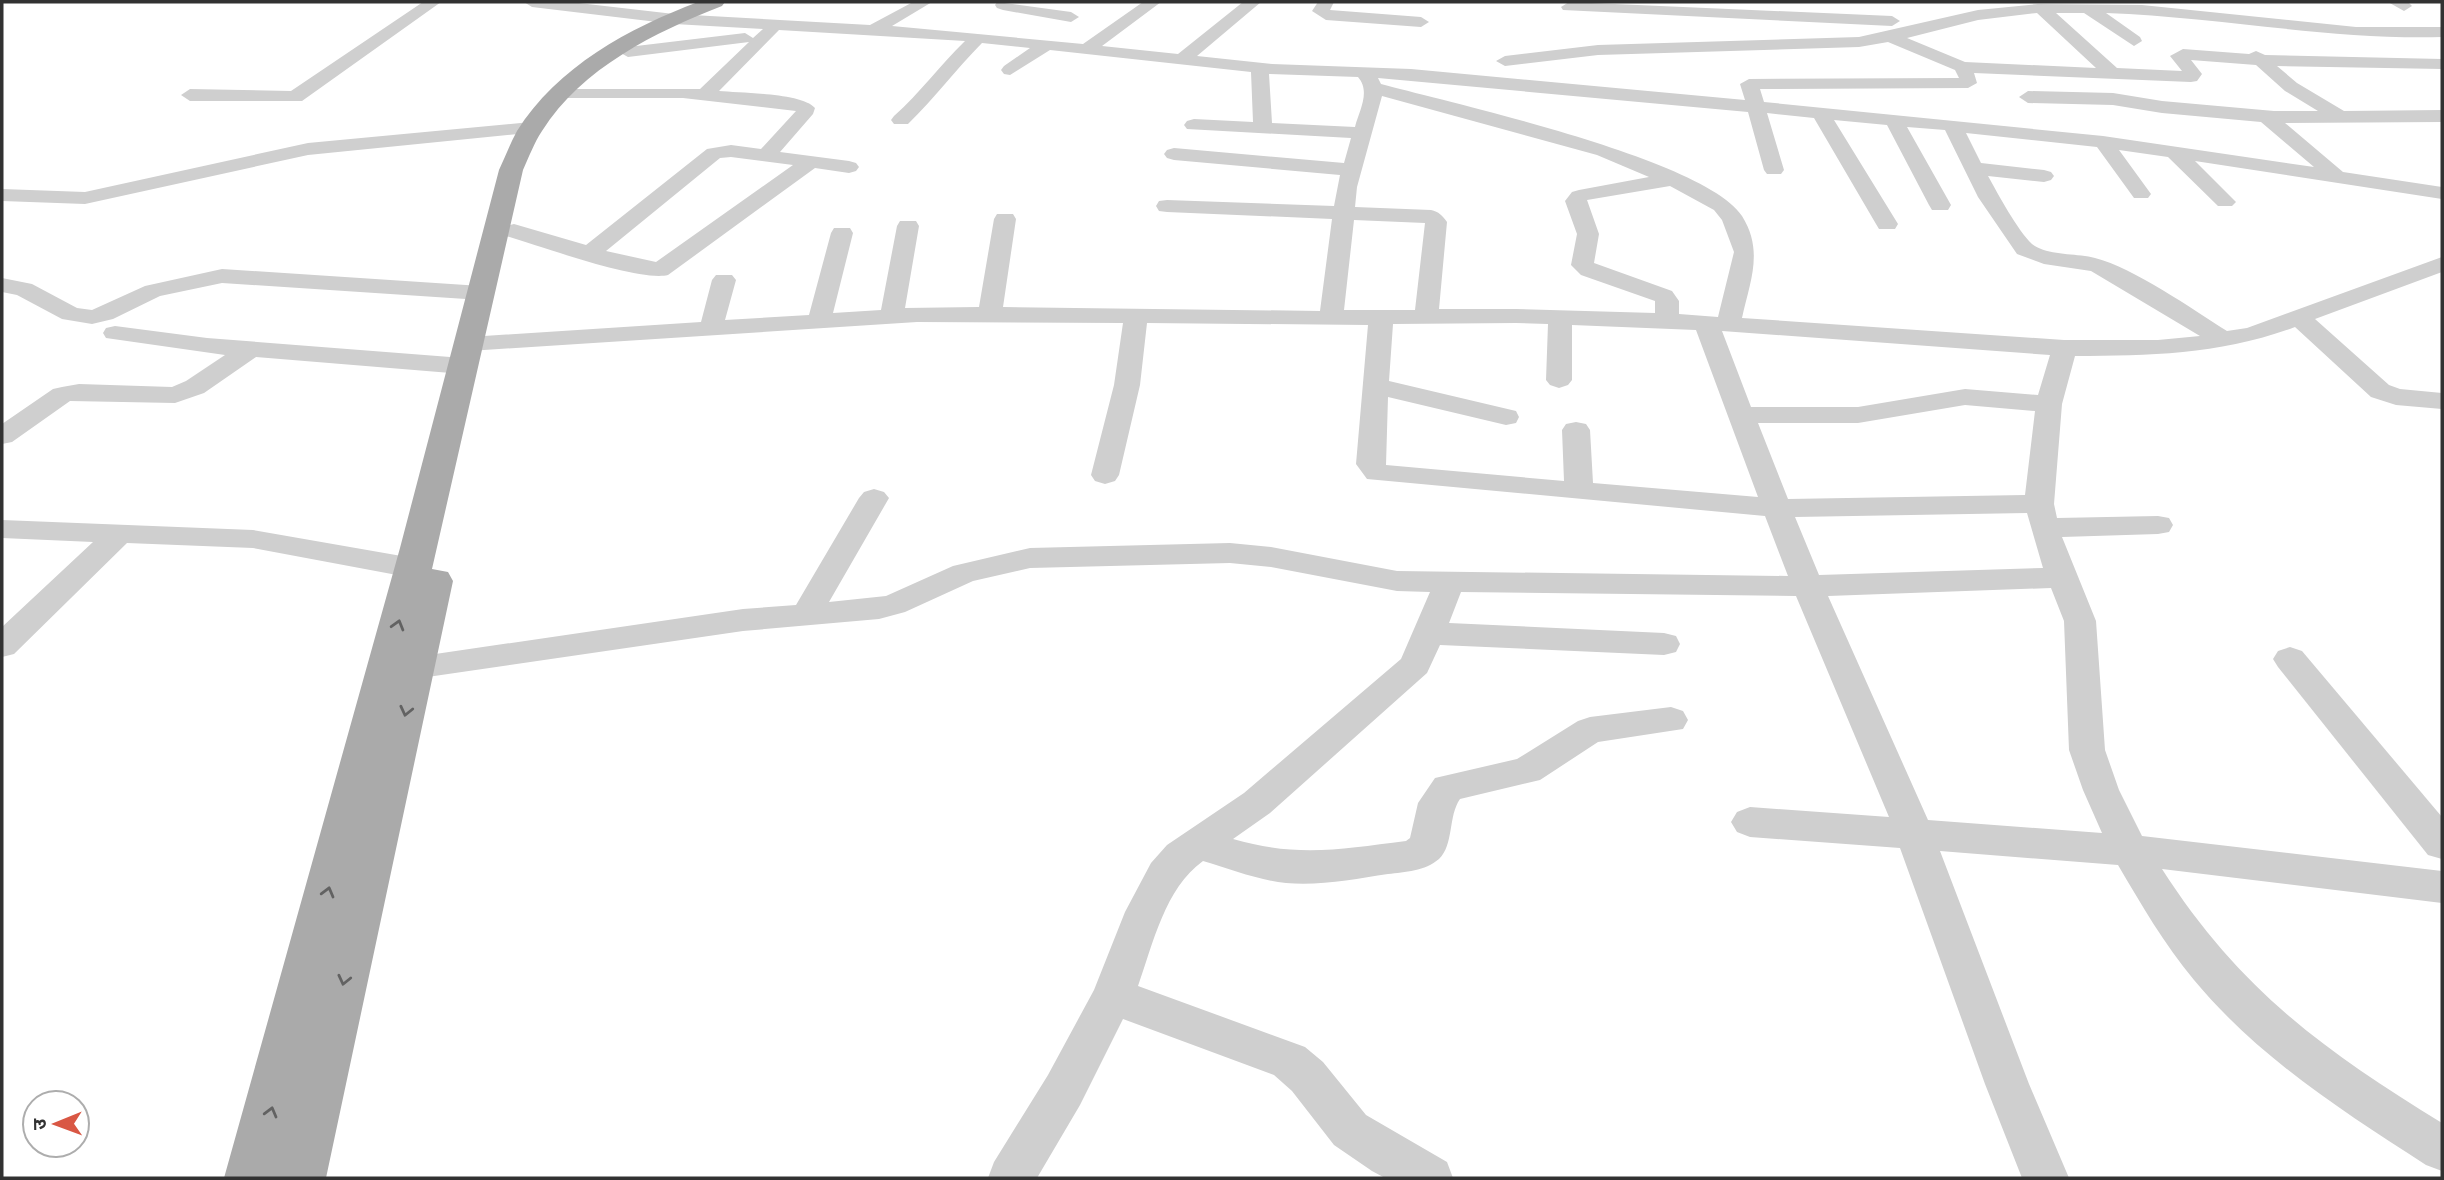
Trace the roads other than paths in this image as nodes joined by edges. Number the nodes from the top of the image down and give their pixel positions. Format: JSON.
{"nodes":[{"id":1,"x":433,"y":2,"type":"edge"},
{"id":2,"x":532,"y":2,"type":"edge"},
{"id":3,"x":730,"y":2,"type":"edge"},
{"id":4,"x":924,"y":2,"type":"edge"},
{"id":5,"x":1153,"y":2,"type":"edge"},
{"id":6,"x":1253,"y":2,"type":"edge"},
{"id":7,"x":1326,"y":2,"type":"edge"},
{"id":8,"x":1416,"y":2,"type":"edge"},
{"id":9,"x":1803,"y":2,"type":"edge"},
{"id":10,"x":1568,"y":4,"type":"edge"},
{"id":11,"x":1002,"y":6,"type":"edge"},
{"id":12,"x":2007,"y":6,"type":"edge"},
{"id":13,"x":2093,"y":6,"type":"edge"},
{"id":14,"x":1724,"y":8,"type":"edge"},
{"id":15,"x":2042,"y":9,"type":"junction"},
{"id":16,"x":860,"y":14,"type":"dead end"},
{"id":17,"x":2216,"y":15,"type":"junction"},
{"id":18,"x":1071,"y":17,"type":"dead end"},
{"id":19,"x":694,"y":21,"type":"edge"},
{"id":20,"x":1421,"y":22,"type":"junction"},
{"id":21,"x":1921,"y":25,"type":"junction"},
{"id":22,"x":836,"y":26,"type":"junction"},
{"id":23,"x":2306,"y":26,"type":"junction"},
{"id":24,"x":771,"y":29,"type":"junction"},
{"id":25,"x":874,"y":29,"type":"junction"},
{"id":26,"x":976,"y":30,"type":"junction"},
{"id":27,"x":1688,"y":30,"type":"dead end"},
{"id":28,"x":2442,"y":32,"type":"edge"},
{"id":29,"x":1888,"y":38,"type":"junction"},
{"id":30,"x":2134,"y":41,"type":"dead end"},
{"id":31,"x":1045,"y":46,"type":"junction"},
{"id":32,"x":1793,"y":46,"type":"junction"},
{"id":33,"x":1085,"y":50,"type":"junction"},
{"id":34,"x":1598,"y":50,"type":"junction"},
{"id":35,"x":1741,"y":59,"type":"junction"},
{"id":36,"x":1181,"y":60,"type":"junction"},
{"id":37,"x":2261,"y":60,"type":"junction"},
{"id":38,"x":1505,"y":61,"type":"dead end"},
{"id":39,"x":1806,"y":61,"type":"dead end"},
{"id":40,"x":2349,"y":63,"type":"junction"},
{"id":41,"x":2442,"y":64,"type":"edge"},
{"id":42,"x":1962,"y":67,"type":"junction"},
{"id":43,"x":1260,"y":68,"type":"junction"},
{"id":44,"x":1010,"y":69,"type":"dead end"},
{"id":45,"x":1411,"y":74,"type":"junction"},
{"id":46,"x":2113,"y":74,"type":"junction"},
{"id":47,"x":1369,"y":80,"type":"junction"},
{"id":48,"x":649,"y":93,"type":"junction"},
{"id":49,"x":573,"y":94,"type":"junction"},
{"id":50,"x":190,"y":95,"type":"dead end"},
{"id":51,"x":705,"y":95,"type":"junction"},
{"id":52,"x":2028,"y":97,"type":"dead end"},
{"id":53,"x":1756,"y":106,"type":"junction"},
{"id":54,"x":1820,"y":112,"type":"junction"},
{"id":55,"x":2266,"y":116,"type":"junction"},
{"id":56,"x":2409,"y":116,"type":"junction"},
{"id":57,"x":2442,"y":116,"type":"edge"},
{"id":58,"x":2341,"y":117,"type":"junction"},
{"id":59,"x":1893,"y":119,"type":"junction"},
{"id":60,"x":1952,"y":119,"type":"junction"},
{"id":61,"x":901,"y":120,"type":"dead end"},
{"id":62,"x":1194,"y":125,"type":"dead end"},
{"id":63,"x":531,"y":128,"type":"junction"},
{"id":64,"x":1258,"y":128,"type":"junction"},
{"id":65,"x":1360,"y":133,"type":"junction"},
{"id":66,"x":2442,"y":137,"type":"edge"},
{"id":67,"x":2103,"y":142,"type":"junction"},
{"id":68,"x":2174,"y":152,"type":"junction"},
{"id":69,"x":1174,"y":154,"type":"dead end"},
{"id":70,"x":774,"y":157,"type":"junction"},
{"id":71,"x":1237,"y":160,"type":"junction"},
{"id":72,"x":811,"y":162,"type":"junction"},
{"id":73,"x":849,"y":166,"type":"dead end"},
{"id":74,"x":1974,"y":167,"type":"junction"},
{"id":75,"x":1350,"y":170,"type":"junction"},
{"id":76,"x":1774,"y":170,"type":"dead end"},
{"id":77,"x":2044,"y":176,"type":"dead end"},
{"id":78,"x":2337,"y":177,"type":"junction"},
{"id":79,"x":1671,"y":180,"type":"junction"},
{"id":80,"x":2442,"y":193,"type":"edge"},
{"id":81,"x":2141,"y":194,"type":"dead end"},
{"id":82,"x":2,"y":195,"type":"edge"},
{"id":83,"x":2225,"y":202,"type":"dead end"},
{"id":84,"x":1940,"y":205,"type":"dead end"},
{"id":85,"x":1167,"y":206,"type":"dead end"},
{"id":86,"x":1212,"y":208,"type":"junction"},
{"id":87,"x":1342,"y":213,"type":"junction"},
{"id":88,"x":1005,"y":219,"type":"dead end"},
{"id":89,"x":1887,"y":224,"type":"dead end"},
{"id":90,"x":908,"y":226,"type":"dead end"},
{"id":91,"x":514,"y":231,"type":"junction"},
{"id":92,"x":842,"y":233,"type":"dead end"},
{"id":93,"x":590,"y":253,"type":"junction"},
{"id":94,"x":2442,"y":264,"type":"edge"},
{"id":95,"x":633,"y":266,"type":"junction"},
{"id":96,"x":724,"y":280,"type":"dead end"},
{"id":97,"x":9,"y":288,"type":"edge"},
{"id":98,"x":481,"y":293,"type":"junction"},
{"id":99,"x":990,"y":314,"type":"junction"},
{"id":100,"x":1136,"y":315,"type":"junction"},
{"id":101,"x":892,"y":316,"type":"junction"},
{"id":102,"x":1331,"y":317,"type":"junction"},
{"id":103,"x":1381,"y":317,"type":"junction"},
{"id":104,"x":1426,"y":317,"type":"junction"},
{"id":105,"x":1560,"y":317,"type":"junction"},
{"id":106,"x":2300,"y":319,"type":"junction"},
{"id":107,"x":819,"y":321,"type":"junction"},
{"id":108,"x":1667,"y":321,"type":"junction"},
{"id":109,"x":1717,"y":323,"type":"junction"},
{"id":110,"x":711,"y":328,"type":"junction"},
{"id":111,"x":115,"y":332,"type":"dead end"},
{"id":112,"x":2222,"y":340,"type":"junction"},
{"id":113,"x":2064,"y":348,"type":"junction"},
{"id":114,"x":251,"y":349,"type":"junction"},
{"id":115,"x":473,"y":351,"type":"junction"},
{"id":116,"x":1559,"y":380,"type":"dead end"},
{"id":117,"x":1376,"y":386,"type":"junction"},
{"id":118,"x":2442,"y":401,"type":"edge"},
{"id":119,"x":2049,"y":404,"type":"junction"},
{"id":120,"x":1742,"y":415,"type":"junction"},
{"id":121,"x":1506,"y":417,"type":"dead end"},
{"id":122,"x":1576,"y":430,"type":"dead end"},
{"id":123,"x":2,"y":436,"type":"edge"},
{"id":124,"x":1105,"y":475,"type":"dead end"},
{"id":125,"x":1580,"y":491,"type":"junction"},
{"id":126,"x":874,"y":498,"type":"dead end"},
{"id":127,"x":1776,"y":508,"type":"junction"},
{"id":128,"x":2042,"y":516,"type":"junction"},
{"id":129,"x":2158,"y":525,"type":"dead end"},
{"id":130,"x":15,"y":529,"type":"edge"},
{"id":131,"x":120,"y":533,"type":"junction"},
{"id":132,"x":2,"y":544,"type":"edge"},
{"id":133,"x":413,"y":568,"type":"junction"},
{"id":134,"x":2063,"y":577,"type":"junction"},
{"id":135,"x":1450,"y":582,"type":"junction"},
{"id":136,"x":1807,"y":586,"type":"junction"},
{"id":137,"x":806,"y":614,"type":"junction"},
{"id":138,"x":1430,"y":633,"type":"junction"},
{"id":139,"x":1664,"y":644,"type":"dead end"},
{"id":140,"x":2,"y":646,"type":"edge"},
{"id":141,"x":2290,"y":659,"type":"dead end"},
{"id":142,"x":401,"y":669,"type":"junction"},
{"id":143,"x":1671,"y":720,"type":"dead end"},
{"id":144,"x":1750,"y":822,"type":"dead end"},
{"id":145,"x":1914,"y":836,"type":"junction"},
{"id":146,"x":1197,"y":844,"type":"junction"},
{"id":147,"x":2442,"y":844,"type":"edge"},
{"id":148,"x":2129,"y":849,"type":"junction"},
{"id":149,"x":2442,"y":887,"type":"edge"},
{"id":150,"x":1113,"y":996,"type":"junction"},
{"id":151,"x":2442,"y":1149,"type":"edge"},
{"id":152,"x":253,"y":1178,"type":"edge"},
{"id":153,"x":298,"y":1178,"type":"edge"},
{"id":154,"x":1011,"y":1178,"type":"edge"},
{"id":155,"x":1430,"y":1178,"type":"edge"},
{"id":156,"x":2045,"y":1178,"type":"edge"}],
"edges":[{"from":1,"to":50,"type":"street"},
{"from":2,"to":19,"type":"street"},
{"from":3,"to":19,"type":"main road"},
{"from":4,"to":25,"type":"street"},
{"from":5,"to":33,"type":"street"},
{"from":6,"to":36,"type":"street"},
{"from":7,"to":20,"type":"street"},
{"from":8,"to":20,"type":"street"},
{"from":9,"to":21,"type":"street"},
{"from":10,"to":14,"type":"street"},
{"from":10,"to":34,"type":"street"},
{"from":11,"to":18,"type":"street"},
{"from":12,"to":15,"type":"street"},
{"from":12,"to":21,"type":"street"},
{"from":13,"to":15,"type":"street"},
{"from":13,"to":17,"type":"street"},
{"from":13,"to":30,"type":"street"},
{"from":14,"to":21,"type":"street"},
{"from":14,"to":35,"type":"street"},
{"from":15,"to":46,"type":"street"},
{"from":16,"to":22,"type":"street"},
{"from":17,"to":23,"type":"street"},
{"from":17,"to":37,"type":"street"},
{"from":19,"to":24,"type":"street"},
{"from":19,"to":24,"type":"street"},
{"from":19,"to":48,"type":"street"},
{"from":19,"to":49,"type":"main road"},
{"from":19,"to":63,"type":"main road"},
{"from":20,"to":45,"type":"street"},
{"from":21,"to":29,"type":"street"},
{"from":22,"to":24,"type":"street"},
{"from":22,"to":25,"type":"street"},
{"from":23,"to":28,"type":"street"},
{"from":23,"to":40,"type":"street"},
{"from":24,"to":51,"type":"street"},
{"from":25,"to":26,"type":"street"},
{"from":26,"to":31,"type":"street"},
{"from":26,"to":61,"type":"street"},
{"from":27,"to":35,"type":"street"},
{"from":29,"to":32,"type":"street"},
{"from":29,"to":35,"type":"street"},
{"from":29,"to":42,"type":"street"},
{"from":31,"to":33,"type":"street"},
{"from":31,"to":44,"type":"street"},
{"from":32,"to":35,"type":"street"},
{"from":32,"to":39,"type":"street"},
{"from":33,"to":36,"type":"street"},
{"from":34,"to":35,"type":"street"},
{"from":34,"to":38,"type":"street"},
{"from":35,"to":42,"type":"street"},
{"from":35,"to":53,"type":"street"},
{"from":36,"to":43,"type":"street"},
{"from":37,"to":40,"type":"street"},
{"from":37,"to":46,"type":"street"},
{"from":37,"to":58,"type":"street"},
{"from":40,"to":41,"type":"street"},
{"from":42,"to":46,"type":"street"},
{"from":43,"to":47,"type":"street"},
{"from":43,"to":64,"type":"street"},
{"from":45,"to":47,"type":"street"},
{"from":45,"to":53,"type":"street"},
{"from":47,"to":65,"type":"street"},
{"from":47,"to":79,"type":"street"},
{"from":48,"to":49,"type":"street"},
{"from":48,"to":51,"type":"street"},
{"from":49,"to":91,"type":"main road"},
{"from":51,"to":70,"type":"street"},
{"from":52,"to":55,"type":"street"},
{"from":53,"to":54,"type":"street"},
{"from":53,"to":76,"type":"street"},
{"from":54,"to":59,"type":"street"},
{"from":54,"to":89,"type":"street"},
{"from":55,"to":58,"type":"street"},
{"from":55,"to":78,"type":"street"},
{"from":56,"to":57,"type":"street"},
{"from":56,"to":58,"type":"street"},
{"from":56,"to":66,"type":"street"},
{"from":59,"to":60,"type":"street"},
{"from":59,"to":84,"type":"street"},
{"from":60,"to":67,"type":"street"},
{"from":60,"to":74,"type":"street"},
{"from":62,"to":64,"type":"street"},
{"from":63,"to":82,"type":"street"},
{"from":63,"to":98,"type":"main road"},
{"from":64,"to":65,"type":"street"},
{"from":64,"to":71,"type":"street"},
{"from":65,"to":75,"type":"street"},
{"from":67,"to":68,"type":"street"},
{"from":67,"to":81,"type":"street"},
{"from":68,"to":78,"type":"street"},
{"from":68,"to":83,"type":"street"},
{"from":69,"to":71,"type":"street"},
{"from":70,"to":72,"type":"street"},
{"from":70,"to":93,"type":"street"},
{"from":70,"to":95,"type":"street"},
{"from":71,"to":75,"type":"street"},
{"from":71,"to":86,"type":"street"},
{"from":72,"to":73,"type":"street"},
{"from":72,"to":95,"type":"street"},
{"from":74,"to":77,"type":"street"},
{"from":74,"to":112,"type":"street"},
{"from":75,"to":87,"type":"street"},
{"from":78,"to":80,"type":"street"},
{"from":79,"to":108,"type":"street"},
{"from":79,"to":109,"type":"street"},
{"from":85,"to":86,"type":"street"},
{"from":86,"to":87,"type":"street"},
{"from":87,"to":102,"type":"street"},
{"from":87,"to":104,"type":"street"},
{"from":88,"to":99,"type":"street"},
{"from":90,"to":101,"type":"street"},
{"from":91,"to":93,"type":"street"},
{"from":91,"to":115,"type":"main road"},
{"from":92,"to":107,"type":"street"},
{"from":93,"to":95,"type":"street"},
{"from":94,"to":106,"type":"street"},
{"from":96,"to":110,"type":"street"},
{"from":97,"to":98,"type":"street"},
{"from":98,"to":115,"type":"main road"},
{"from":99,"to":100,"type":"street"},
{"from":99,"to":101,"type":"street"},
{"from":100,"to":102,"type":"street"},
{"from":100,"to":124,"type":"street"},
{"from":101,"to":107,"type":"street"},
{"from":102,"to":103,"type":"street"},
{"from":103,"to":104,"type":"street"},
{"from":103,"to":117,"type":"street"},
{"from":104,"to":105,"type":"street"},
{"from":105,"to":108,"type":"street"},
{"from":105,"to":116,"type":"street"},
{"from":106,"to":112,"type":"street"},
{"from":106,"to":118,"type":"street"},
{"from":107,"to":110,"type":"street"},
{"from":108,"to":109,"type":"street"},
{"from":109,"to":113,"type":"street"},
{"from":109,"to":120,"type":"street"},
{"from":110,"to":115,"type":"street"},
{"from":111,"to":114,"type":"street"},
{"from":112,"to":113,"type":"street"},
{"from":113,"to":119,"type":"street"},
{"from":114,"to":115,"type":"street"},
{"from":114,"to":123,"type":"street"},
{"from":115,"to":133,"type":"main road"},
{"from":115,"to":142,"type":"main road"},
{"from":117,"to":121,"type":"street"},
{"from":117,"to":125,"type":"street"},
{"from":119,"to":120,"type":"street"},
{"from":119,"to":128,"type":"street"},
{"from":120,"to":127,"type":"street"},
{"from":122,"to":125,"type":"street"},
{"from":125,"to":127,"type":"street"},
{"from":126,"to":137,"type":"street"},
{"from":127,"to":128,"type":"street"},
{"from":127,"to":136,"type":"street"},
{"from":128,"to":129,"type":"street"},
{"from":128,"to":134,"type":"street"},
{"from":130,"to":131,"type":"street"},
{"from":130,"to":132,"type":"street"},
{"from":131,"to":133,"type":"street"},
{"from":131,"to":140,"type":"street"},
{"from":142,"to":133,"type":"main road","one_way":true},
{"from":134,"to":136,"type":"street"},
{"from":134,"to":148,"type":"street"},
{"from":135,"to":136,"type":"street"},
{"from":135,"to":137,"type":"street"},
{"from":135,"to":138,"type":"street"},
{"from":136,"to":145,"type":"street"},
{"from":137,"to":142,"type":"street"},
{"from":138,"to":139,"type":"street"},
{"from":138,"to":146,"type":"street"},
{"from":141,"to":147,"type":"street"},
{"from":152,"to":142,"type":"main road","one_way":true},
{"from":142,"to":153,"type":"main road","one_way":true},
{"from":143,"to":146,"type":"street"},
{"from":144,"to":145,"type":"street"},
{"from":145,"to":148,"type":"street"},
{"from":145,"to":156,"type":"street"},
{"from":146,"to":150,"type":"street"},
{"from":148,"to":149,"type":"street"},
{"from":148,"to":151,"type":"street"},
{"from":150,"to":154,"type":"street"},
{"from":150,"to":155,"type":"street"}]}
